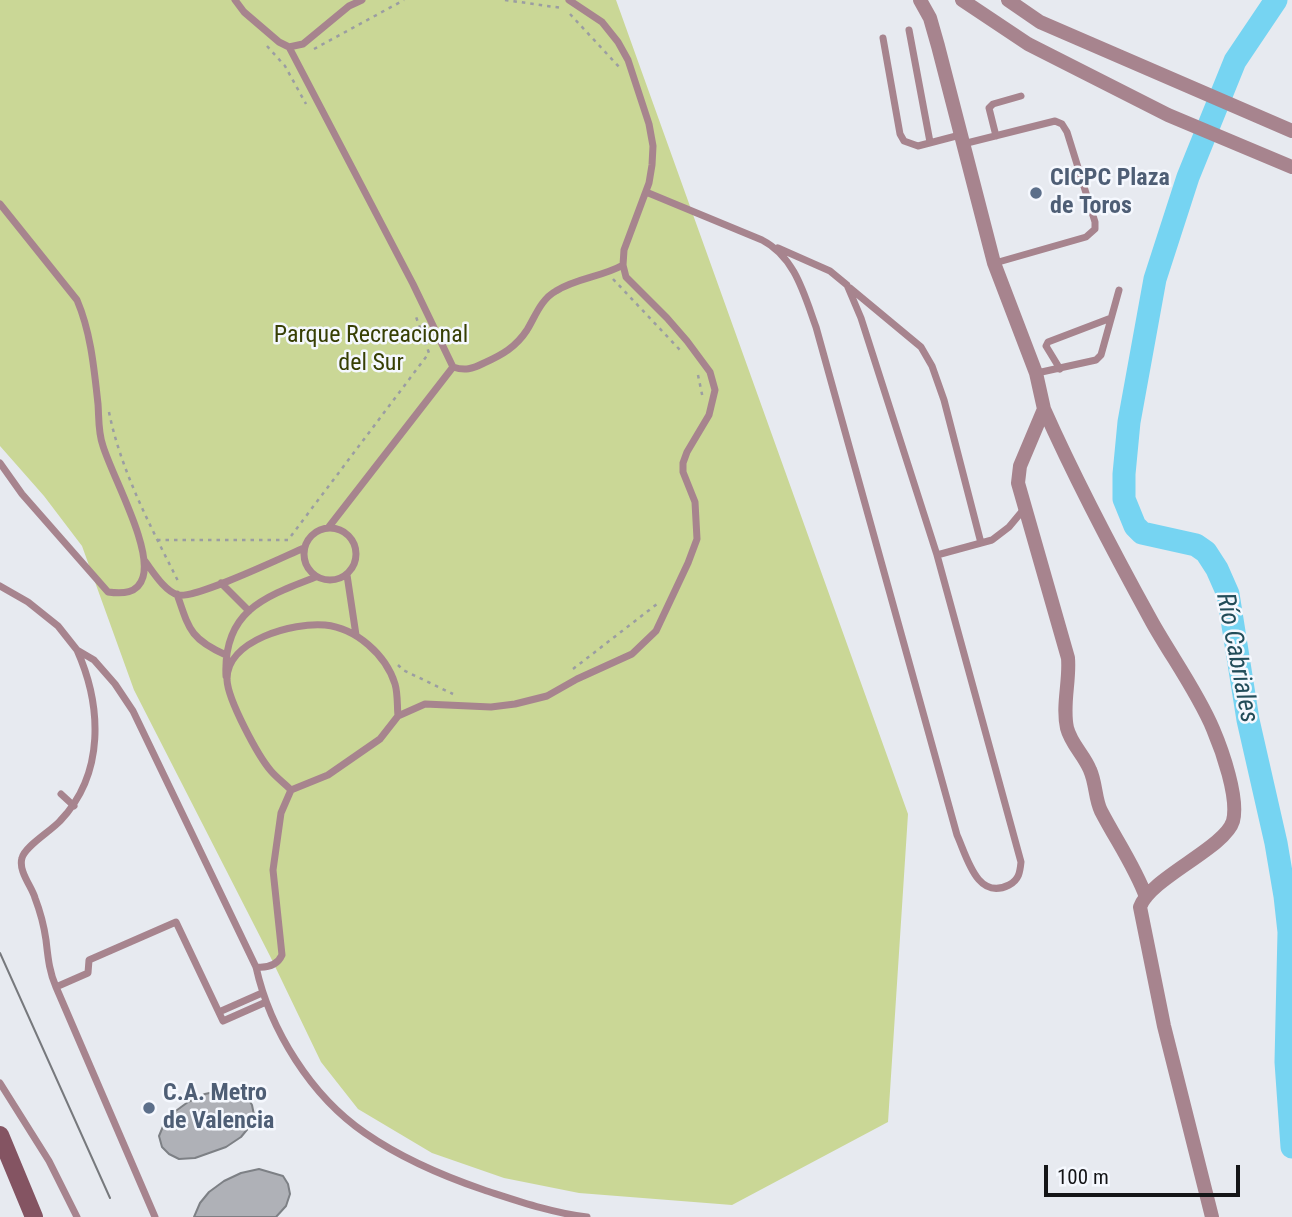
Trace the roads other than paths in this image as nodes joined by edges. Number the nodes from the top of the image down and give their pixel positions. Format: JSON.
{"nodes":[{"id":1,"x":235,"y":0,"type":"edge"},
{"id":2,"x":362,"y":0,"type":"edge"},
{"id":3,"x":569,"y":0,"type":"edge"},
{"id":4,"x":920,"y":0,"type":"edge"},
{"id":5,"x":962,"y":0,"type":"edge"},
{"id":6,"x":1008,"y":0,"type":"edge"},
{"id":7,"x":909,"y":30,"type":"dead end"},
{"id":8,"x":883,"y":38,"type":"dead end"},
{"id":9,"x":289,"y":47,"type":"junction"},
{"id":10,"x":1021,"y":96,"type":"dead end"},
{"id":11,"x":1292,"y":131,"type":"edge"},
{"id":12,"x":996,"y":136,"type":"junction"},
{"id":13,"x":961,"y":139,"type":"junction"},
{"id":14,"x":930,"y":142,"type":"junction"},
{"id":15,"x":1292,"y":167,"type":"edge"},
{"id":16,"x":646,"y":192,"type":"junction"},
{"id":17,"x":0,"y":204,"type":"edge"},
{"id":18,"x":776,"y":247,"type":"junction"},
{"id":19,"x":994,"y":263,"type":"junction"},
{"id":20,"x":623,"y":265,"type":"junction"},
{"id":21,"x":847,"y":285,"type":"junction"},
{"id":22,"x":1119,"y":290,"type":"dead end"},
{"id":23,"x":1111,"y":318,"type":"junction"},
{"id":24,"x":453,"y":367,"type":"junction"},
{"id":25,"x":1060,"y":369,"type":"junction"},
{"id":26,"x":1036,"y":373,"type":"junction"},
{"id":27,"x":1044,"y":409,"type":"junction"},
{"id":28,"x":0,"y":463,"type":"edge"},
{"id":29,"x":1025,"y":509,"type":"junction"},
{"id":30,"x":328,"y":528,"type":"junction"},
{"id":31,"x":981,"y":543,"type":"junction"},
{"id":32,"x":304,"y":548,"type":"junction"},
{"id":33,"x":937,"y":555,"type":"junction"},
{"id":34,"x":144,"y":560,"type":"junction"},
{"id":35,"x":347,"y":575,"type":"junction"},
{"id":36,"x":316,"y":577,"type":"junction"},
{"id":37,"x":221,"y":583,"type":"junction"},
{"id":38,"x":0,"y":586,"type":"edge"},
{"id":39,"x":181,"y":595,"type":"junction"},
{"id":40,"x":249,"y":611,"type":"junction"},
{"id":41,"x":356,"y":635,"type":"junction"},
{"id":42,"x":77,"y":650,"type":"junction"},
{"id":43,"x":226,"y":655,"type":"junction"},
{"id":44,"x":227,"y":680,"type":"junction"},
{"id":45,"x":398,"y":716,"type":"junction"},
{"id":46,"x":291,"y":790,"type":"junction"},
{"id":47,"x":61,"y":794,"type":"dead end"},
{"id":48,"x":74,"y":806,"type":"junction"},
{"id":49,"x":1146,"y":898,"type":"junction"},
{"id":50,"x":256,"y":967,"type":"junction"},
{"id":51,"x":55,"y":987,"type":"junction"},
{"id":52,"x":262,"y":993,"type":"junction"},
{"id":53,"x":266,"y":1002,"type":"junction"},
{"id":54,"x":219,"y":1012,"type":"junction"},
{"id":55,"x":0,"y":1083,"type":"edge"},
{"id":56,"x":0,"y":1135,"type":"edge"},
{"id":57,"x":34,"y":1217,"type":"edge"},
{"id":58,"x":77,"y":1217,"type":"edge"},
{"id":59,"x":155,"y":1217,"type":"edge"},
{"id":60,"x":587,"y":1217,"type":"edge"},
{"id":61,"x":1212,"y":1217,"type":"edge"}],
"edges":[{"from":1,"to":9,"type":"lane"},
{"from":2,"to":9,"type":"lane"},
{"from":3,"to":16,"type":"lane"},
{"from":4,"to":13,"type":"street"},
{"from":5,"to":15,"type":"street"},
{"from":6,"to":11,"type":"street"},
{"from":7,"to":14,"type":"lane"},
{"from":8,"to":14,"type":"lane"},
{"from":9,"to":24,"type":"lane"},
{"from":10,"to":12,"type":"lane"},
{"from":12,"to":13,"type":"lane"},
{"from":12,"to":19,"type":"lane"},
{"from":13,"to":14,"type":"lane"},
{"from":13,"to":19,"type":"street"},
{"from":16,"to":18,"type":"lane"},
{"from":16,"to":20,"type":"lane"},
{"from":17,"to":34,"type":"lane"},
{"from":18,"to":21,"type":"lane"},
{"from":18,"to":33,"type":"lane"},
{"from":19,"to":26,"type":"street"},
{"from":20,"to":24,"type":"lane"},
{"from":20,"to":45,"type":"lane"},
{"from":21,"to":31,"type":"lane"},
{"from":21,"to":33,"type":"lane"},
{"from":22,"to":23,"type":"lane"},
{"from":23,"to":25,"type":"lane"},
{"from":23,"to":25,"type":"lane"},
{"from":24,"to":30,"type":"lane"},
{"from":25,"to":26,"type":"lane"},
{"from":26,"to":27,"type":"street"},
{"from":27,"to":29,"type":"street"},
{"from":27,"to":49,"type":"street"},
{"from":28,"to":34,"type":"lane"},
{"from":29,"to":31,"type":"lane"},
{"from":29,"to":49,"type":"street"},
{"from":30,"to":32,"type":"lane"},
{"from":30,"to":35,"type":"lane"},
{"from":31,"to":33,"type":"lane"},
{"from":32,"to":36,"type":"lane"},
{"from":32,"to":37,"type":"lane"},
{"from":34,"to":39,"type":"lane"},
{"from":35,"to":36,"type":"lane"},
{"from":35,"to":41,"type":"lane"},
{"from":36,"to":40,"type":"lane"},
{"from":37,"to":39,"type":"lane"},
{"from":37,"to":40,"type":"lane"},
{"from":38,"to":42,"type":"lane"},
{"from":39,"to":43,"type":"lane"},
{"from":40,"to":43,"type":"lane"},
{"from":41,"to":44,"type":"lane"},
{"from":41,"to":45,"type":"lane"},
{"from":42,"to":48,"type":"lane"},
{"from":42,"to":50,"type":"lane"},
{"from":43,"to":44,"type":"lane"},
{"from":44,"to":46,"type":"lane"},
{"from":45,"to":46,"type":"lane"},
{"from":46,"to":50,"type":"lane"},
{"from":47,"to":48,"type":"lane"},
{"from":48,"to":51,"type":"lane"},
{"from":49,"to":61,"type":"street"},
{"from":50,"to":52,"type":"lane"},
{"from":51,"to":54,"type":"lane"},
{"from":51,"to":59,"type":"lane"},
{"from":52,"to":53,"type":"lane"},
{"from":52,"to":54,"type":"lane"},
{"from":53,"to":54,"type":"lane"},
{"from":53,"to":60,"type":"lane"},
{"from":55,"to":58,"type":"lane"},
{"from":56,"to":57,"type":"street"}]}
